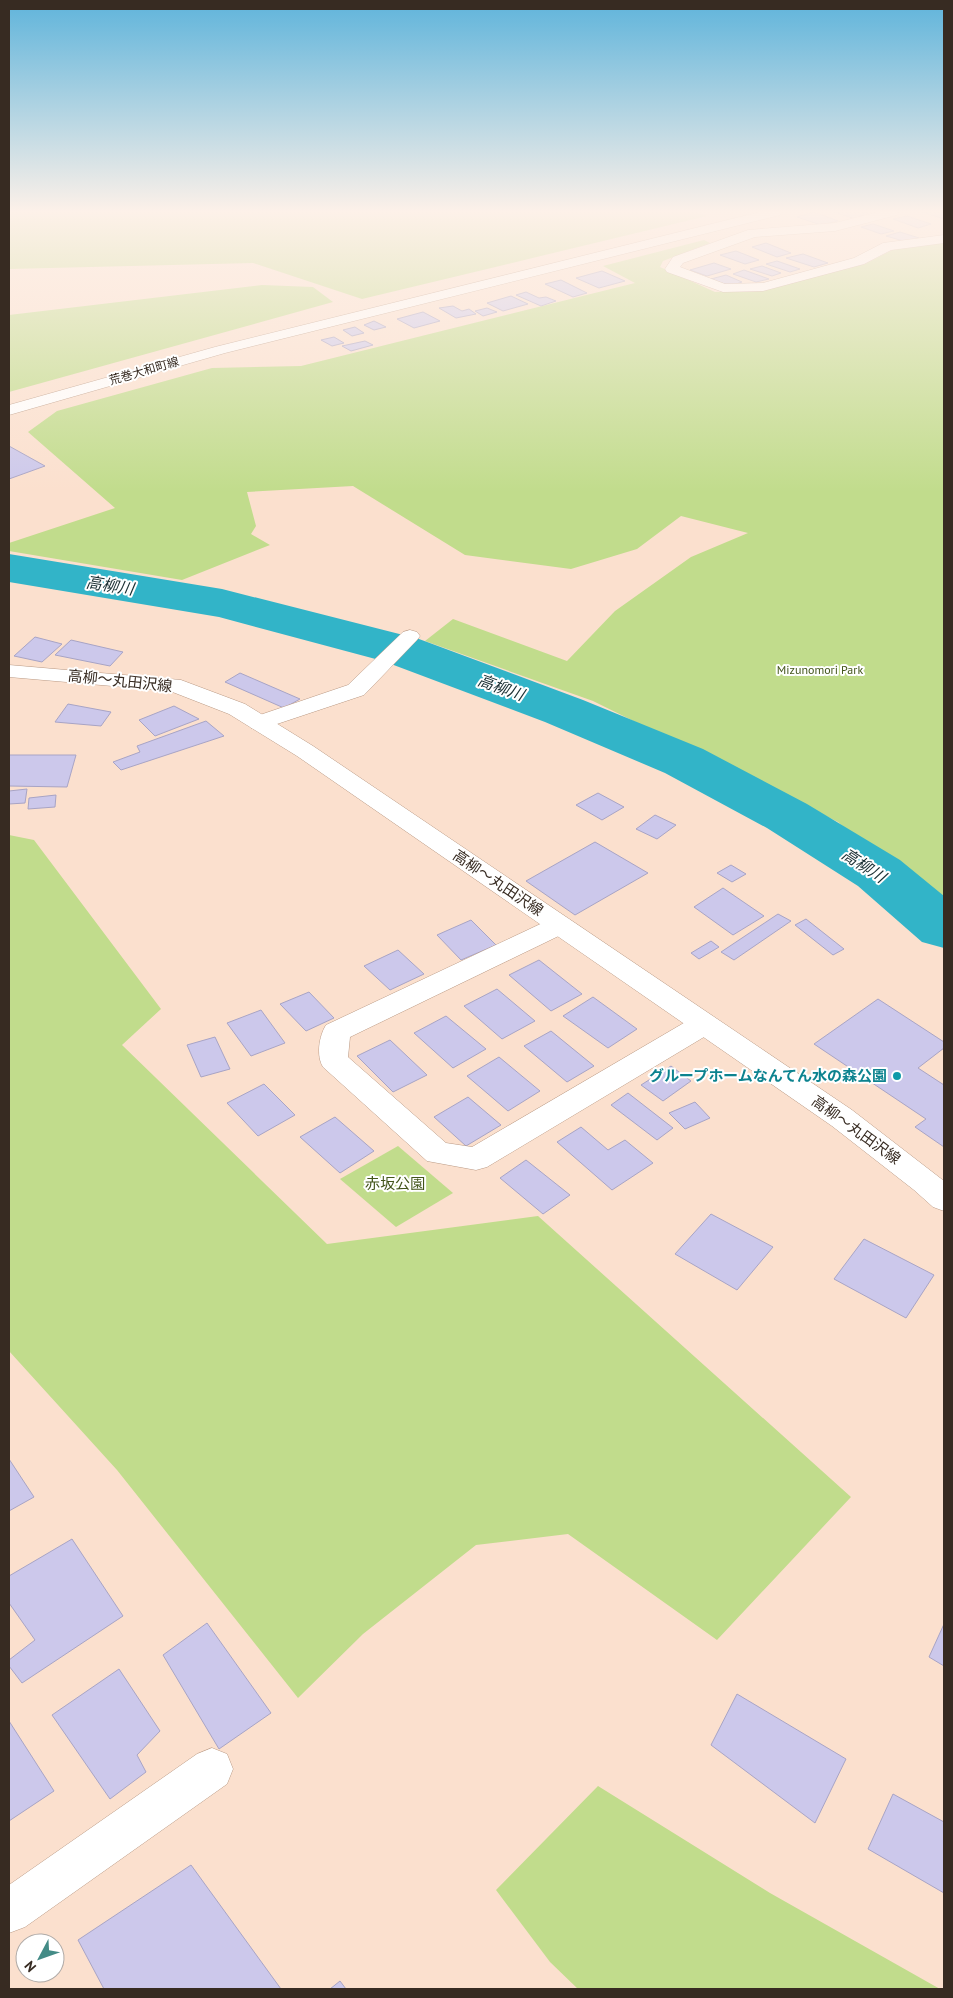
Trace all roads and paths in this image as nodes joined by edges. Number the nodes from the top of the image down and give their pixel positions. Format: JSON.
{"nodes":[{"id":1,"x":400,"y":305,"type":"edge"},
{"id":2,"x":9,"y":410,"type":"edge"},
{"id":3,"x":410,"y":636,"type":"dead end"},
{"id":4,"x":9,"y":671,"type":"edge"},
{"id":5,"x":259,"y":723,"type":"junction"},
{"id":6,"x":560,"y":925,"type":"junction"},
{"id":7,"x":704,"y":1024,"type":"junction"},
{"id":8,"x":944,"y":1199,"type":"edge"},
{"id":9,"x":212,"y":1769,"type":"dead end"},
{"id":10,"x":9,"y":1911,"type":"edge"}],
"edges":[{"from":1,"to":2,"type":"street","name":"荒巻大和町線"},
{"from":3,"to":5,"type":"street"},
{"from":4,"to":5,"type":"street","name":"高柳～丸田沢線"},
{"from":5,"to":6,"type":"street","name":"高柳～丸田沢線"},
{"from":6,"to":7,"type":"street","name":"高柳～丸田沢線"},
{"from":6,"to":7,"type":"street"},
{"from":7,"to":8,"type":"street","name":"高柳～丸田沢線"},
{"from":9,"to":10,"type":"street"}]}
